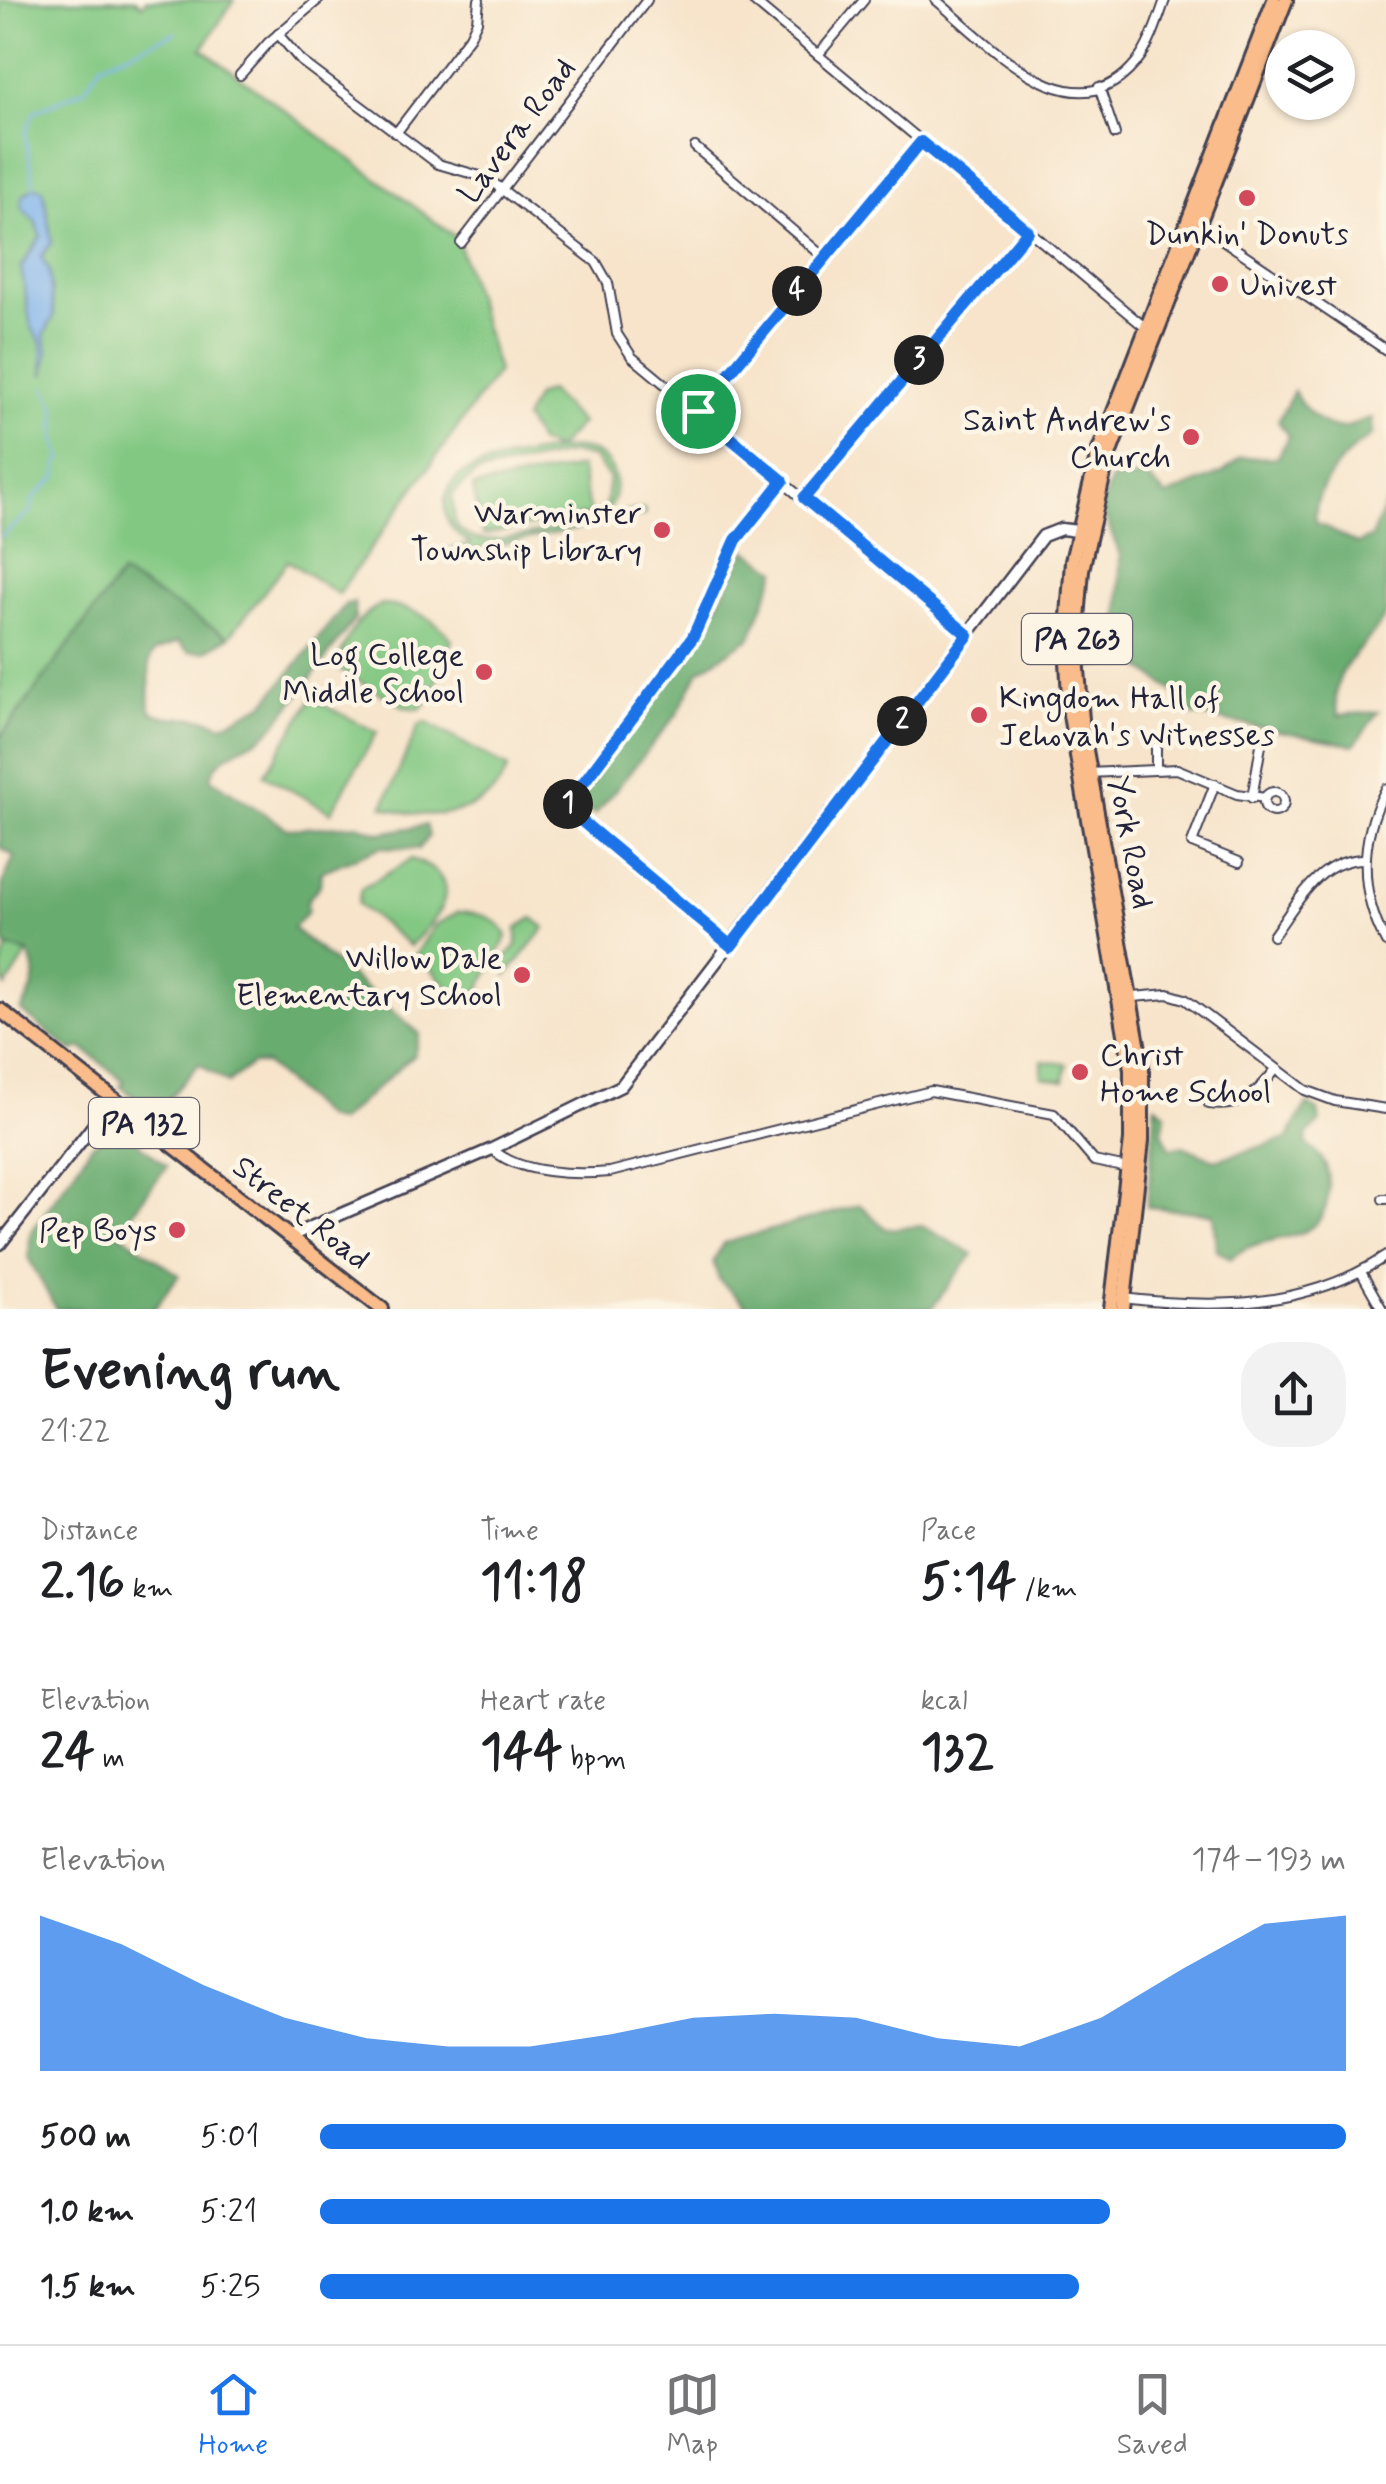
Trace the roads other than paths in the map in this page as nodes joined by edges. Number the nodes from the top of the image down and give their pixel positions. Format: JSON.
{"nodes":[{"id":1,"x":318,"y":0,"type":"edge"},
{"id":2,"x":479,"y":0,"type":"edge"},
{"id":3,"x":648,"y":0,"type":"edge"},
{"id":4,"x":752,"y":0,"type":"edge"},
{"id":5,"x":864,"y":0,"type":"edge"},
{"id":6,"x":936,"y":0,"type":"edge"},
{"id":7,"x":1165,"y":0,"type":"edge"},
{"id":8,"x":1274,"y":0,"type":"edge"},
{"id":9,"x":1286,"y":0,"type":"edge"},
{"id":10,"x":278,"y":34,"type":"junction"},
{"id":11,"x":818,"y":55,"type":"junction"},
{"id":12,"x":240,"y":75,"type":"dead end"},
{"id":13,"x":1099,"y":88,"type":"junction"},
{"id":14,"x":396,"y":133,"type":"junction"},
{"id":15,"x":1115,"y":134,"type":"dead end"},
{"id":16,"x":921,"y":142,"type":"junction"},
{"id":17,"x":695,"y":147,"type":"dead end"},
{"id":18,"x":502,"y":190,"type":"junction"},
{"id":19,"x":1193,"y":221,"type":"junction"},
{"id":20,"x":1028,"y":231,"type":"junction"},
{"id":21,"x":461,"y":243,"type":"dead end"},
{"id":22,"x":825,"y":258,"type":"junction"},
{"id":23,"x":1150,"y":332,"type":"junction"},
{"id":24,"x":1386,"y":350,"type":"edge"},
{"id":25,"x":698,"y":411,"type":"junction"},
{"id":26,"x":783,"y":481,"type":"junction"},
{"id":27,"x":804,"y":498,"type":"junction"},
{"id":28,"x":1083,"y":532,"type":"junction"},
{"id":29,"x":968,"y":635,"type":"junction"},
{"id":30,"x":1262,"y":745,"type":"dead end"},
{"id":31,"x":1156,"y":747,"type":"dead end"},
{"id":32,"x":1156,"y":767,"type":"junction"},
{"id":33,"x":1084,"y":774,"type":"junction"},
{"id":34,"x":1215,"y":784,"type":"junction"},
{"id":35,"x":1386,"y":790,"type":"edge"},
{"id":36,"x":1252,"y":798,"type":"junction"},
{"id":37,"x":1265,"y":798,"type":"dead end"},
{"id":38,"x":1365,"y":859,"type":"junction"},
{"id":39,"x":1239,"y":862,"type":"dead end"},
{"id":40,"x":1273,"y":936,"type":"dead end"},
{"id":41,"x":1386,"y":942,"type":"edge"},
{"id":42,"x":731,"y":946,"type":"junction"},
{"id":43,"x":1133,"y":997,"type":"junction"},
{"id":44,"x":0,"y":1010,"type":"edge"},
{"id":45,"x":1276,"y":1069,"type":"junction"},
{"id":46,"x":114,"y":1099,"type":"junction"},
{"id":47,"x":1209,"y":1104,"type":"dead end"},
{"id":48,"x":1386,"y":1109,"type":"edge"},
{"id":49,"x":492,"y":1149,"type":"junction"},
{"id":50,"x":1129,"y":1168,"type":"junction"},
{"id":51,"x":288,"y":1236,"type":"junction"},
{"id":52,"x":0,"y":1244,"type":"edge"},
{"id":53,"x":1386,"y":1256,"type":"edge"},
{"id":54,"x":1362,"y":1272,"type":"junction"},
{"id":55,"x":1118,"y":1303,"type":"edge"},
{"id":56,"x":1270,"y":1306,"type":"edge"},
{"id":57,"x":382,"y":1309,"type":"edge"},
{"id":58,"x":1382,"y":1309,"type":"edge"}],
"edges":[{"from":1,"to":10,"type":"street"},
{"from":2,"to":14,"type":"street"},
{"from":3,"to":18,"type":"street","name":"Lavera Road"},
{"from":4,"to":11,"type":"street"},
{"from":5,"to":11,"type":"street"},
{"from":6,"to":13,"type":"street"},
{"from":7,"to":13,"type":"street"},
{"from":8,"to":19,"type":"main road","name":"York Road","number":"PA 263"},
{"from":9,"to":19,"type":"main road","name":"York Road","number":"PA 263"},
{"from":10,"to":12,"type":"street"},
{"from":10,"to":14,"type":"street"},
{"from":11,"to":16,"type":"street"},
{"from":13,"to":15,"type":"street"},
{"from":14,"to":18,"type":"street"},
{"from":16,"to":20,"type":"street"},
{"from":16,"to":22,"type":"street"},
{"from":17,"to":22,"type":"street"},
{"from":18,"to":21,"type":"street","name":"Lavera Road"},
{"from":18,"to":25,"type":"street"},
{"from":19,"to":23,"type":"main road","name":"York Road","number":"PA 263"},
{"from":19,"to":24,"type":"street"},
{"from":20,"to":23,"type":"street"},
{"from":20,"to":27,"type":"street"},
{"from":22,"to":25,"type":"street"},
{"from":23,"to":28,"type":"main road","name":"York Road","number":"PA 263"},
{"from":25,"to":26,"type":"street"},
{"from":26,"to":27,"type":"street"},
{"from":26,"to":42,"type":"street"},
{"from":27,"to":29,"type":"street"},
{"from":28,"to":29,"type":"street"},
{"from":28,"to":33,"type":"main road","name":"York Road","number":"PA 263"},
{"from":29,"to":42,"type":"street"},
{"from":30,"to":36,"type":"street"},
{"from":31,"to":32,"type":"street"},
{"from":32,"to":33,"type":"street"},
{"from":32,"to":34,"type":"street"},
{"from":33,"to":43,"type":"main road","name":"York Road","number":"PA 263"},
{"from":33,"to":50,"type":"main road","name":"York Road","number":"PA 263"},
{"from":34,"to":36,"type":"street"},
{"from":34,"to":39,"type":"street"},
{"from":35,"to":38,"type":"street"},
{"from":36,"to":37,"type":"street"},
{"from":38,"to":40,"type":"street"},
{"from":38,"to":41,"type":"street"},
{"from":42,"to":49,"type":"street"},
{"from":43,"to":45,"type":"street"},
{"from":43,"to":55,"type":"main road","name":"York Road","number":"PA 263"},
{"from":44,"to":46,"type":"main road","name":"Street Road","number":"PA 132"},
{"from":45,"to":47,"type":"street"},
{"from":45,"to":48,"type":"street"},
{"from":46,"to":51,"type":"main road","name":"Street Road","number":"PA 132"},
{"from":46,"to":52,"type":"street"},
{"from":49,"to":50,"type":"street"},
{"from":49,"to":51,"type":"street"},
{"from":50,"to":55,"type":"main road","name":"York Road","number":"PA 263"},
{"from":51,"to":57,"type":"main road","name":"Street Road","number":"PA 132"},
{"from":53,"to":54,"type":"street"},
{"from":54,"to":56,"type":"street"},
{"from":54,"to":58,"type":"street"},
{"from":55,"to":56,"type":"street"}]}
